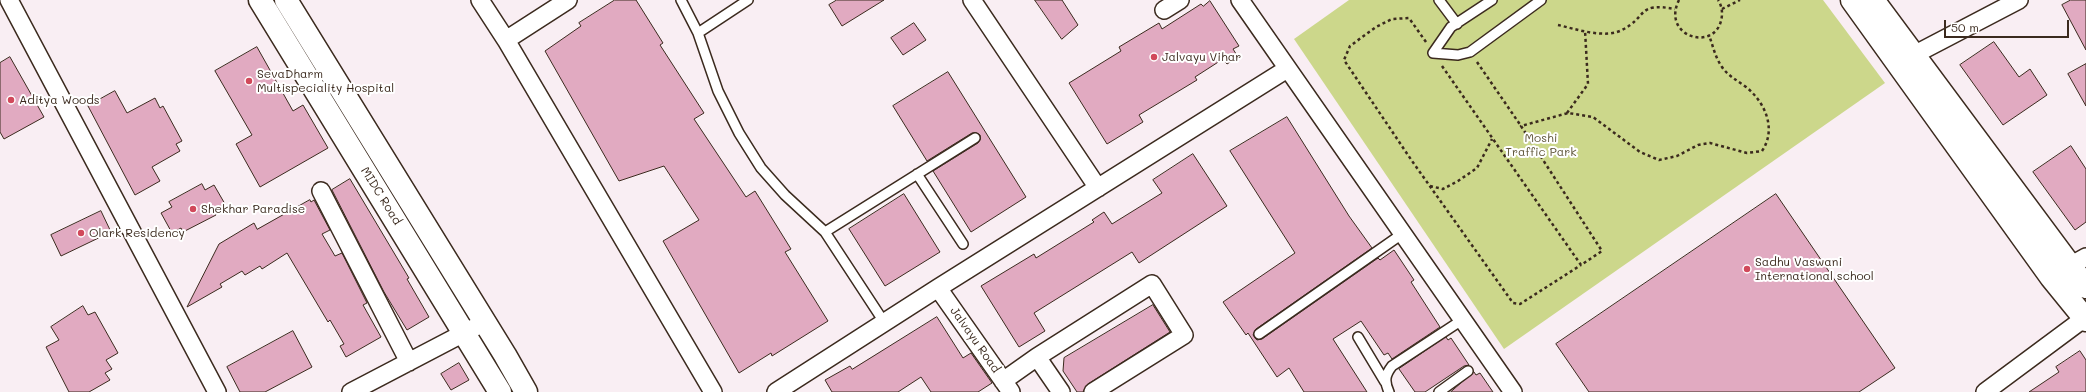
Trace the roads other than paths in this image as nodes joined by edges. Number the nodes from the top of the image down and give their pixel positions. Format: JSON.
{"nodes":[{"id":1,"x":9,"y":0,"type":"edge"},
{"id":2,"x":260,"y":0,"type":"edge"},
{"id":3,"x":286,"y":0,"type":"edge"},
{"id":4,"x":480,"y":0,"type":"edge"},
{"id":5,"x":568,"y":0,"type":"edge"},
{"id":6,"x":681,"y":0,"type":"edge"},
{"id":7,"x":748,"y":0,"type":"edge"},
{"id":8,"x":972,"y":0,"type":"edge"},
{"id":9,"x":1180,"y":0,"type":"edge"},
{"id":10,"x":1240,"y":0,"type":"edge"},
{"id":11,"x":1439,"y":0,"type":"edge"},
{"id":12,"x":1492,"y":0,"type":"edge"},
{"id":13,"x":1541,"y":0,"type":"edge"},
{"id":14,"x":1852,"y":0,"type":"edge"},
{"id":15,"x":1873,"y":0,"type":"edge"},
{"id":16,"x":2019,"y":0,"type":"edge"},
{"id":17,"x":1164,"y":10,"type":"dead end"},
{"id":18,"x":1457,"y":24,"type":"junction"},
{"id":19,"x":698,"y":33,"type":"junction"},
{"id":20,"x":506,"y":40,"type":"junction"},
{"id":21,"x":1905,"y":59,"type":"junction"},
{"id":22,"x":1287,"y":69,"type":"junction"},
{"id":23,"x":975,"y":138,"type":"dead end"},
{"id":24,"x":917,"y":174,"type":"junction"},
{"id":25,"x":1098,"y":188,"type":"junction"},
{"id":26,"x":322,"y":191,"type":"dead end"},
{"id":27,"x":825,"y":232,"type":"junction"},
{"id":28,"x":1402,"y":234,"type":"junction"},
{"id":29,"x":963,"y":244,"type":"dead end"},
{"id":30,"x":2078,"y":262,"type":"edge"},
{"id":31,"x":2050,"y":277,"type":"junction"},
{"id":32,"x":2086,"y":287,"type":"edge"},
{"id":33,"x":938,"y":288,"type":"junction"},
{"id":34,"x":2085,"y":318,"type":"edge"},
{"id":35,"x":1462,"y":320,"type":"junction"},
{"id":36,"x":485,"y":322,"type":"junction"},
{"id":37,"x":884,"y":322,"type":"junction"},
{"id":38,"x":465,"y":333,"type":"junction"},
{"id":39,"x":1259,"y":334,"type":"dead end"},
{"id":40,"x":1358,"y":337,"type":"dead end"},
{"id":41,"x":1037,"y":356,"type":"junction"},
{"id":42,"x":409,"y":362,"type":"junction"},
{"id":43,"x":1468,"y":371,"type":"dead end"},
{"id":44,"x":1385,"y":382,"type":"junction"},
{"id":45,"x":1007,"y":386,"type":"edge"},
{"id":46,"x":217,"y":392,"type":"edge"},
{"id":47,"x":351,"y":392,"type":"edge"},
{"id":48,"x":500,"y":392,"type":"edge"},
{"id":49,"x":526,"y":392,"type":"edge"},
{"id":50,"x":713,"y":392,"type":"edge"},
{"id":51,"x":776,"y":392,"type":"edge"},
{"id":52,"x":1061,"y":392,"type":"edge"},
{"id":53,"x":1093,"y":392,"type":"edge"},
{"id":54,"x":1390,"y":392,"type":"edge"},
{"id":55,"x":1439,"y":392,"type":"edge"},
{"id":56,"x":1513,"y":392,"type":"edge"},
{"id":57,"x":1985,"y":392,"type":"edge"}],
"edges":[{"from":1,"to":46,"type":"street"},
{"from":2,"to":38,"type":"main road","name":"MIDC Road"},
{"from":3,"to":36,"type":"main road","name":"MIDC Road"},
{"from":4,"to":20,"type":"street"},
{"from":5,"to":20,"type":"street"},
{"from":6,"to":19,"type":"lane"},
{"from":7,"to":19,"type":"lane"},
{"from":8,"to":25,"type":"street"},
{"from":9,"to":17,"type":"street"},
{"from":10,"to":22,"type":"street"},
{"from":11,"to":18,"type":"lane"},
{"from":12,"to":18,"type":"lane"},
{"from":13,"to":18,"type":"lane"},
{"from":14,"to":21,"type":"main road"},
{"from":15,"to":21,"type":"main road"},
{"from":16,"to":21,"type":"street"},
{"from":19,"to":27,"type":"lane"},
{"from":20,"to":50,"type":"street"},
{"from":21,"to":30,"type":"main road"},
{"from":21,"to":31,"type":"main road"},
{"from":22,"to":25,"type":"street"},
{"from":22,"to":28,"type":"street"},
{"from":23,"to":24,"type":"lane"},
{"from":24,"to":27,"type":"lane"},
{"from":24,"to":29,"type":"lane"},
{"from":25,"to":33,"type":"street"},
{"from":26,"to":42,"type":"street"},
{"from":27,"to":37,"type":"lane"},
{"from":28,"to":35,"type":"street"},
{"from":28,"to":39,"type":"lane"},
{"from":30,"to":31,"type":"street"},
{"from":30,"to":32,"type":"main road"},
{"from":31,"to":34,"type":"main road"},
{"from":33,"to":37,"type":"street"},
{"from":33,"to":45,"type":"street","name":"Jalvayu Road"},
{"from":34,"to":57,"type":"street"},
{"from":35,"to":44,"type":"lane"},
{"from":35,"to":56,"type":"street"},
{"from":36,"to":38,"type":"street"},
{"from":36,"to":49,"type":"main road","name":"MIDC Road"},
{"from":37,"to":51,"type":"street"},
{"from":38,"to":42,"type":"street"},
{"from":38,"to":48,"type":"main road","name":"MIDC Road"},
{"from":40,"to":44,"type":"lane"},
{"from":41,"to":45,"type":"street"},
{"from":41,"to":52,"type":"street"},
{"from":41,"to":53,"type":"street"},
{"from":42,"to":47,"type":"street"},
{"from":43,"to":55,"type":"lane"},
{"from":44,"to":54,"type":"lane"}]}
